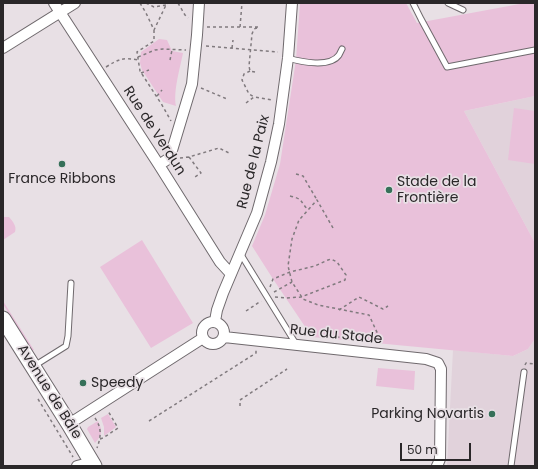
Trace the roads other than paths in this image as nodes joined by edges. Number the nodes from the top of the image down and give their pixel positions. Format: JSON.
{"nodes":[{"id":1,"x":54,"y":3,"type":"edge"},
{"id":2,"x":75,"y":3,"type":"edge"},
{"id":3,"x":199,"y":3,"type":"edge"},
{"id":4,"x":292,"y":3,"type":"edge"},
{"id":5,"x":413,"y":3,"type":"edge"},
{"id":6,"x":448,"y":3,"type":"edge"},
{"id":7,"x":463,"y":10,"type":"dead end"},
{"id":8,"x":60,"y":12,"type":"junction"},
{"id":9,"x":3,"y":48,"type":"edge"},
{"id":10,"x":342,"y":49,"type":"dead end"},
{"id":11,"x":535,"y":50,"type":"edge"},
{"id":12,"x":288,"y":56,"type":"junction"},
{"id":13,"x":159,"y":165,"type":"junction"},
{"id":14,"x":240,"y":253,"type":"junction"},
{"id":15,"x":231,"y":274,"type":"junction"},
{"id":16,"x":71,"y":283,"type":"dead end"},
{"id":17,"x":3,"y":319,"type":"edge"},
{"id":18,"x":215,"y":322,"type":"junction"},
{"id":19,"x":224,"y":337,"type":"junction"},
{"id":20,"x":203,"y":338,"type":"junction"},
{"id":21,"x":297,"y":345,"type":"junction"},
{"id":22,"x":33,"y":366,"type":"junction"},
{"id":23,"x":524,"y":372,"type":"dead end"},
{"id":24,"x":69,"y":424,"type":"junction"},
{"id":25,"x":86,"y":463,"type":"edge"},
{"id":26,"x":437,"y":466,"type":"edge"},
{"id":27,"x":511,"y":466,"type":"edge"}],
"edges":[{"from":1,"to":8,"type":"street","name":"Rue de Verdun"},
{"from":2,"to":8,"type":"street"},
{"from":3,"to":13,"type":"street"},
{"from":4,"to":12,"type":"street","name":"Rue de la Paix"},
{"from":5,"to":11,"type":"lane"},
{"from":6,"to":7,"type":"lane"},
{"from":8,"to":9,"type":"street"},
{"from":8,"to":13,"type":"street","name":"Rue de Verdun"},
{"from":10,"to":12,"type":"lane"},
{"from":12,"to":14,"type":"street","name":"Rue de la Paix"},
{"from":13,"to":15,"type":"street","name":"Rue de Verdun"},
{"from":14,"to":15,"type":"street","name":"Rue de la Paix"},
{"from":14,"to":21,"type":"lane"},
{"from":15,"to":18,"type":"street","name":"Rue de la Paix"},
{"from":16,"to":22,"type":"lane"},
{"from":17,"to":22,"type":"main road","name":"Avenue de Bâle"},
{"from":18,"to":19,"type":"street"},
{"from":18,"to":20,"type":"street"},
{"from":19,"to":20,"type":"street"},
{"from":19,"to":21,"type":"street","name":"Rue du Stade"},
{"from":20,"to":24,"type":"street"},
{"from":21,"to":26,"type":"street","name":"Rue du Stade"},
{"from":22,"to":24,"type":"main road","name":"Avenue de Bâle"},
{"from":23,"to":27,"type":"lane"},
{"from":24,"to":25,"type":"main road","name":"Avenue de Bâle"}]}
